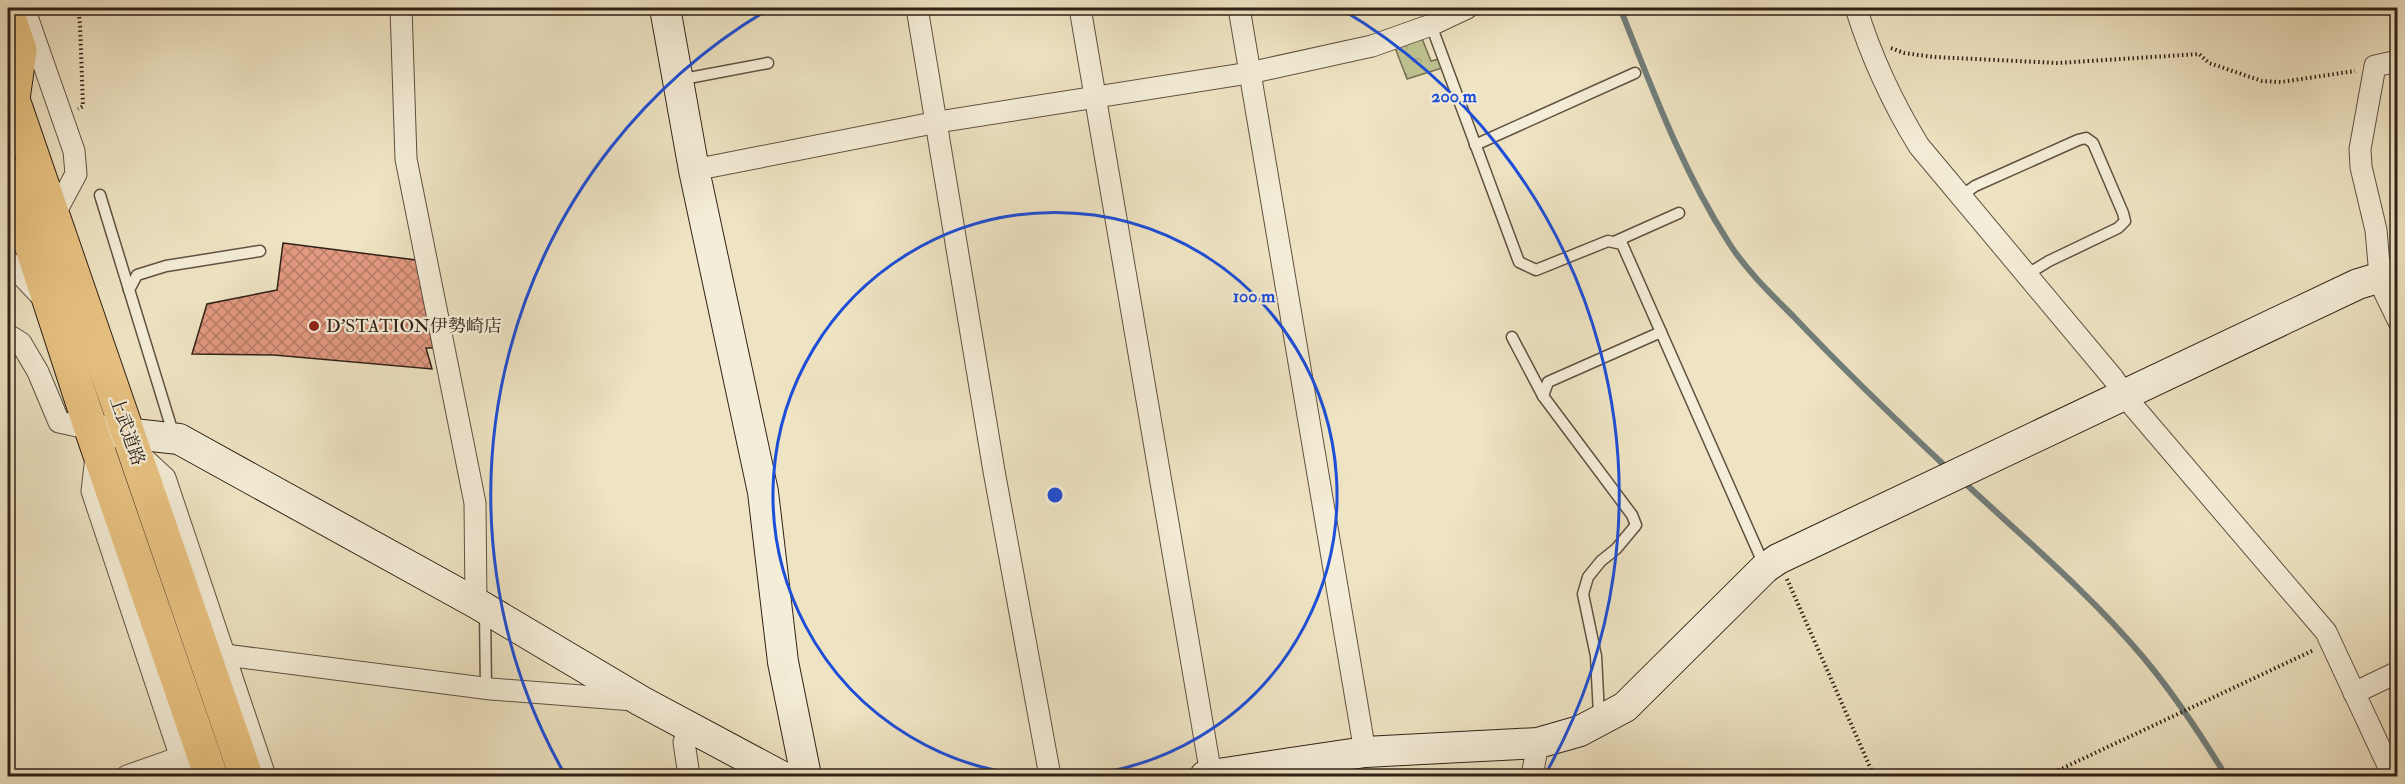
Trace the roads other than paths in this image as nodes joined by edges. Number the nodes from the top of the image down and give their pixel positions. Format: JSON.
{"nodes":[{"id":1,"x":24,"y":8,"type":"edge"},
{"id":2,"x":401,"y":8,"type":"edge"},
{"id":3,"x":665,"y":8,"type":"edge"},
{"id":4,"x":917,"y":8,"type":"edge"},
{"id":5,"x":1080,"y":8,"type":"edge"},
{"id":6,"x":1239,"y":8,"type":"edge"},
{"id":7,"x":1467,"y":8,"type":"edge"},
{"id":8,"x":1856,"y":8,"type":"edge"},
{"id":9,"x":8,"y":15,"type":"edge"},
{"id":10,"x":1431,"y":25,"type":"junction"},
{"id":11,"x":2397,"y":61,"type":"edge"},
{"id":12,"x":768,"y":63,"type":"dead end"},
{"id":13,"x":1249,"y":73,"type":"junction"},
{"id":14,"x":1635,"y":73,"type":"dead end"},
{"id":15,"x":678,"y":80,"type":"junction"},
{"id":16,"x":10,"y":92,"type":"edge"},
{"id":17,"x":1097,"y":98,"type":"junction"},
{"id":18,"x":938,"y":122,"type":"junction"},
{"id":19,"x":1475,"y":144,"type":"junction"},
{"id":20,"x":694,"y":170,"type":"junction"},
{"id":21,"x":8,"y":174,"type":"edge"},
{"id":22,"x":100,"y":195,"type":"dead end"},
{"id":23,"x":1961,"y":196,"type":"junction"},
{"id":24,"x":1679,"y":213,"type":"dead end"},
{"id":25,"x":54,"y":217,"type":"junction"},
{"id":26,"x":1614,"y":242,"type":"junction"},
{"id":27,"x":261,"y":251,"type":"dead end"},
{"id":28,"x":8,"y":261,"type":"edge"},
{"id":29,"x":2389,"y":274,"type":"edge"},
{"id":30,"x":2026,"y":275,"type":"junction"},
{"id":31,"x":129,"y":290,"type":"junction"},
{"id":32,"x":50,"y":306,"type":"junction"},
{"id":33,"x":2397,"y":320,"type":"edge"},
{"id":34,"x":1661,"y":332,"type":"junction"},
{"id":35,"x":8,"y":335,"type":"edge"},
{"id":36,"x":1512,"y":337,"type":"dead end"},
{"id":37,"x":2124,"y":394,"type":"junction"},
{"id":38,"x":1543,"y":396,"type":"junction"},
{"id":39,"x":94,"y":438,"type":"junction"},
{"id":40,"x":175,"y":439,"type":"junction"},
{"id":41,"x":131,"y":441,"type":"junction"},
{"id":42,"x":1772,"y":563,"type":"junction"},
{"id":43,"x":481,"y":605,"type":"junction"},
{"id":44,"x":225,"y":655,"type":"junction"},
{"id":45,"x":2397,"y":672,"type":"edge"},
{"id":46,"x":486,"y":689,"type":"junction"},
{"id":47,"x":2354,"y":693,"type":"junction"},
{"id":48,"x":184,"y":696,"type":"junction"},
{"id":49,"x":641,"y":700,"type":"junction"},
{"id":50,"x":1599,"y":721,"type":"junction"},
{"id":51,"x":689,"y":728,"type":"junction"},
{"id":52,"x":172,"y":732,"type":"junction"},
{"id":53,"x":1538,"y":743,"type":"junction"},
{"id":54,"x":1365,"y":752,"type":"junction"},
{"id":55,"x":184,"y":767,"type":"edge"},
{"id":56,"x":1252,"y":773,"type":"edge"},
{"id":57,"x":1208,"y":776,"type":"edge"},
{"id":58,"x":127,"y":777,"type":"edge"},
{"id":59,"x":211,"y":777,"type":"edge"},
{"id":60,"x":246,"y":777,"type":"edge"},
{"id":61,"x":265,"y":777,"type":"edge"},
{"id":62,"x":688,"y":777,"type":"edge"},
{"id":63,"x":782,"y":777,"type":"edge"},
{"id":64,"x":806,"y":777,"type":"edge"},
{"id":65,"x":1050,"y":777,"type":"edge"},
{"id":66,"x":1532,"y":777,"type":"edge"},
{"id":67,"x":2393,"y":777,"type":"edge"}],
"edges":[{"from":1,"to":25,"type":"street"},
{"from":2,"to":43,"type":"street"},
{"from":3,"to":15,"type":"street"},
{"from":4,"to":18,"type":"street"},
{"from":5,"to":17,"type":"street"},
{"from":6,"to":13,"type":"street"},
{"from":7,"to":10,"type":"street"},
{"from":8,"to":23,"type":"street"},
{"from":9,"to":16,"type":"highway"},
{"from":10,"to":13,"type":"street"},
{"from":10,"to":19,"type":"lane"},
{"from":11,"to":29,"type":"street"},
{"from":12,"to":15,"type":"lane"},
{"from":13,"to":17,"type":"street"},
{"from":13,"to":54,"type":"street"},
{"from":14,"to":19,"type":"lane"},
{"from":15,"to":20,"type":"street"},
{"from":16,"to":25,"type":"highway","name":"上武道路"},
{"from":17,"to":18,"type":"street"},
{"from":17,"to":57,"type":"street"},
{"from":18,"to":20,"type":"street"},
{"from":18,"to":65,"type":"street"},
{"from":19,"to":26,"type":"lane"},
{"from":20,"to":64,"type":"street"},
{"from":21,"to":32,"type":"highway","name":"上武道路"},
{"from":22,"to":31,"type":"lane"},
{"from":23,"to":30,"type":"street"},
{"from":23,"to":30,"type":"lane"},
{"from":24,"to":26,"type":"lane"},
{"from":25,"to":41,"type":"highway","name":"上武道路"},
{"from":26,"to":34,"type":"lane"},
{"from":27,"to":31,"type":"lane"},
{"from":28,"to":32,"type":"street"},
{"from":29,"to":33,"type":"street"},
{"from":29,"to":37,"type":"street"},
{"from":30,"to":37,"type":"street"},
{"from":31,"to":40,"type":"lane"},
{"from":32,"to":39,"type":"highway","name":"上武道路"},
{"from":34,"to":38,"type":"lane"},
{"from":34,"to":42,"type":"lane"},
{"from":35,"to":39,"type":"street"},
{"from":36,"to":38,"type":"lane"},
{"from":37,"to":42,"type":"street"},
{"from":37,"to":47,"type":"street"},
{"from":38,"to":50,"type":"lane"},
{"from":39,"to":41,"type":"street"},
{"from":39,"to":48,"type":"highway","name":"上武道路"},
{"from":39,"to":52,"type":"street"},
{"from":40,"to":41,"type":"street"},
{"from":40,"to":43,"type":"street"},
{"from":41,"to":44,"type":"street"},
{"from":41,"to":60,"type":"highway","name":"上武道路"},
{"from":42,"to":50,"type":"street"},
{"from":43,"to":46,"type":"lane"},
{"from":43,"to":49,"type":"street"},
{"from":44,"to":46,"type":"street"},
{"from":44,"to":61,"type":"street"},
{"from":45,"to":47,"type":"street"},
{"from":46,"to":49,"type":"street"},
{"from":47,"to":67,"type":"street"},
{"from":48,"to":52,"type":"street"},
{"from":48,"to":59,"type":"highway","name":"上武道路"},
{"from":49,"to":51,"type":"street"},
{"from":50,"to":53,"type":"street"},
{"from":51,"to":62,"type":"street"},
{"from":51,"to":63,"type":"street"},
{"from":52,"to":55,"type":"street"},
{"from":53,"to":54,"type":"street"},
{"from":53,"to":66,"type":"street"},
{"from":54,"to":56,"type":"street"},
{"from":55,"to":58,"type":"street"},
{"from":56,"to":57,"type":"street"}]}
